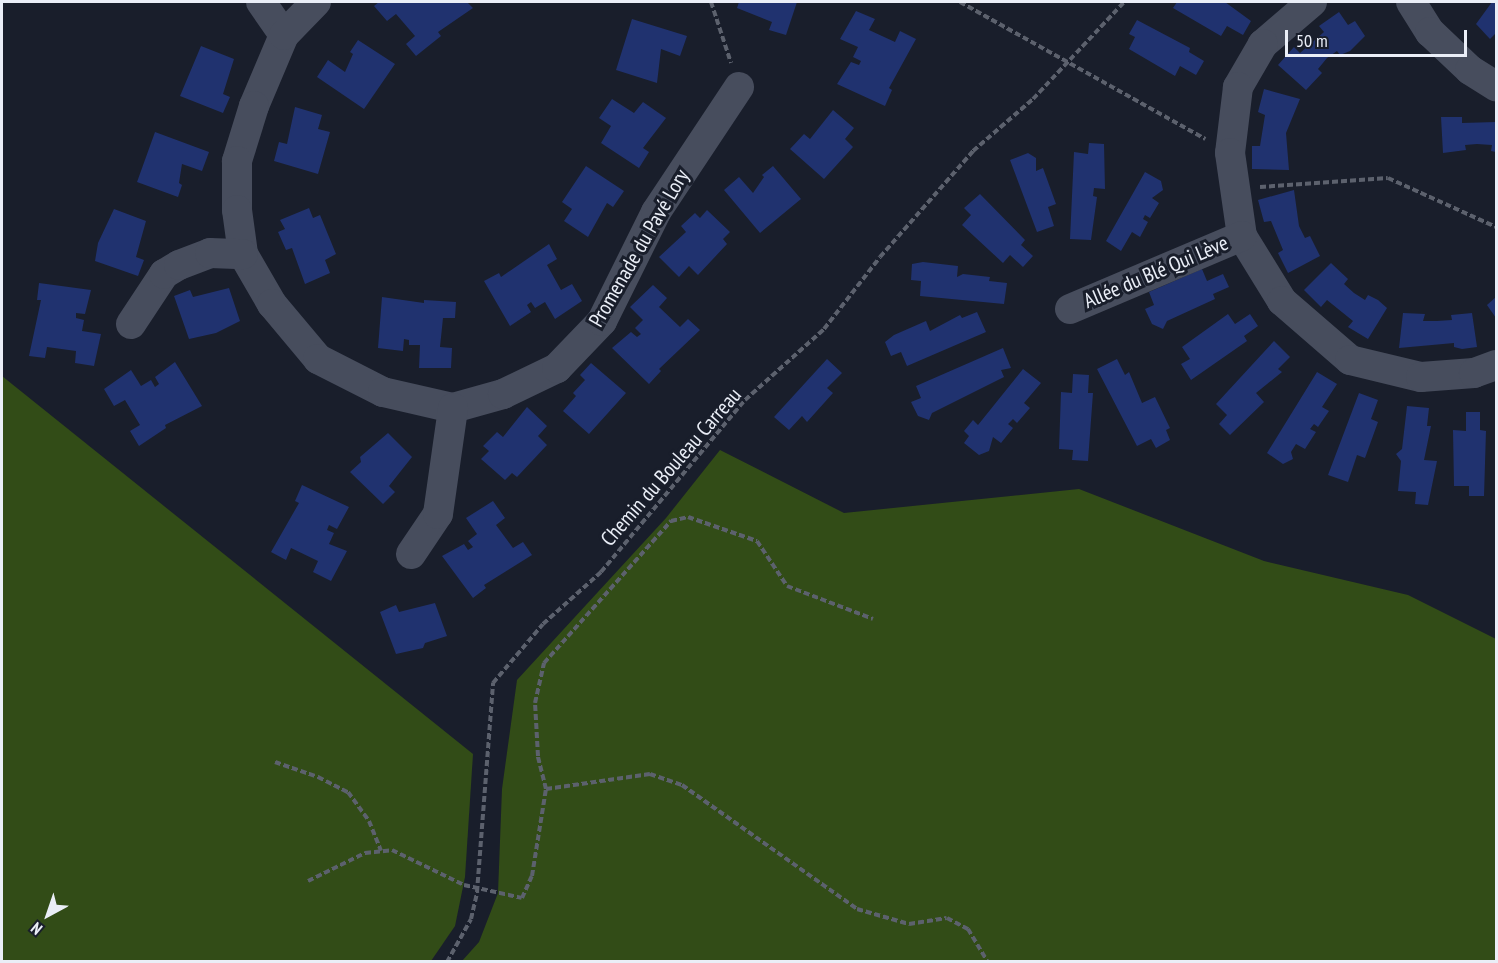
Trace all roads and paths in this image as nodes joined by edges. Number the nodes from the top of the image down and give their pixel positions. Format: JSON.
{"nodes":[{"id":1,"x":261,"y":2,"type":"edge"},
{"id":2,"x":316,"y":2,"type":"edge"},
{"id":3,"x":711,"y":2,"type":"edge"},
{"id":4,"x":960,"y":2,"type":"edge"},
{"id":5,"x":1124,"y":2,"type":"edge"},
{"id":6,"x":1312,"y":2,"type":"edge"},
{"id":7,"x":1411,"y":2,"type":"edge"},
{"id":8,"x":284,"y":35,"type":"junction"},
{"id":9,"x":1069,"y":63,"type":"junction"},
{"id":10,"x":1497,"y":86,"type":"edge"},
{"id":11,"x":739,"y":87,"type":"joint"},
{"id":12,"x":1230,"y":153,"type":"junction"},
{"id":13,"x":1232,"y":189,"type":"junction"},
{"id":14,"x":1497,"y":227,"type":"edge"},
{"id":15,"x":1242,"y":236,"type":"junction"},
{"id":16,"x":243,"y":255,"type":"junction"},
{"id":17,"x":1070,"y":309,"type":"dead end"},
{"id":18,"x":131,"y":324,"type":"dead end"},
{"id":19,"x":1497,"y":365,"type":"edge"},
{"id":20,"x":453,"y":408,"type":"junction"},
{"id":21,"x":411,"y":554,"type":"dead end"},
{"id":22,"x":873,"y":619,"type":"dead end"},
{"id":23,"x":275,"y":762,"type":"dead end"},
{"id":24,"x":546,"y":789,"type":"junction"},
{"id":25,"x":381,"y":851,"type":"junction"},
{"id":26,"x":308,"y":881,"type":"dead end"},
{"id":27,"x":447,"y":962,"type":"edge"},
{"id":28,"x":988,"y":962,"type":"edge"}],
"edges":[{"from":1,"to":8,"type":"street"},
{"from":2,"to":8,"type":"street"},
{"from":3,"to":11,"type":"path"},
{"from":4,"to":9,"type":"path"},
{"from":5,"to":9,"type":"path","name":"Chemin du Bouleau Carreau"},
{"from":6,"to":12,"type":"street"},
{"from":7,"to":10,"type":"street"},
{"from":8,"to":16,"type":"street","name":"Promenade du Pavé Lory"},
{"from":9,"to":12,"type":"path"},
{"from":9,"to":27,"type":"path","name":"Chemin du Bouleau Carreau"},
{"from":11,"to":20,"type":"street","name":"Promenade du Pavé Lory"},
{"from":12,"to":13,"type":"street"},
{"from":13,"to":14,"type":"path"},
{"from":13,"to":15,"type":"street"},
{"from":15,"to":17,"type":"street","name":"Allée du Blé Qui Lève"},
{"from":15,"to":19,"type":"street"},
{"from":16,"to":18,"type":"street"},
{"from":16,"to":20,"type":"street","name":"Promenade du Pavé Lory"},
{"from":20,"to":21,"type":"street"},
{"from":22,"to":24,"type":"path"},
{"from":23,"to":25,"type":"path"},
{"from":24,"to":25,"type":"path"},
{"from":24,"to":28,"type":"path"},
{"from":25,"to":26,"type":"path"}]}
